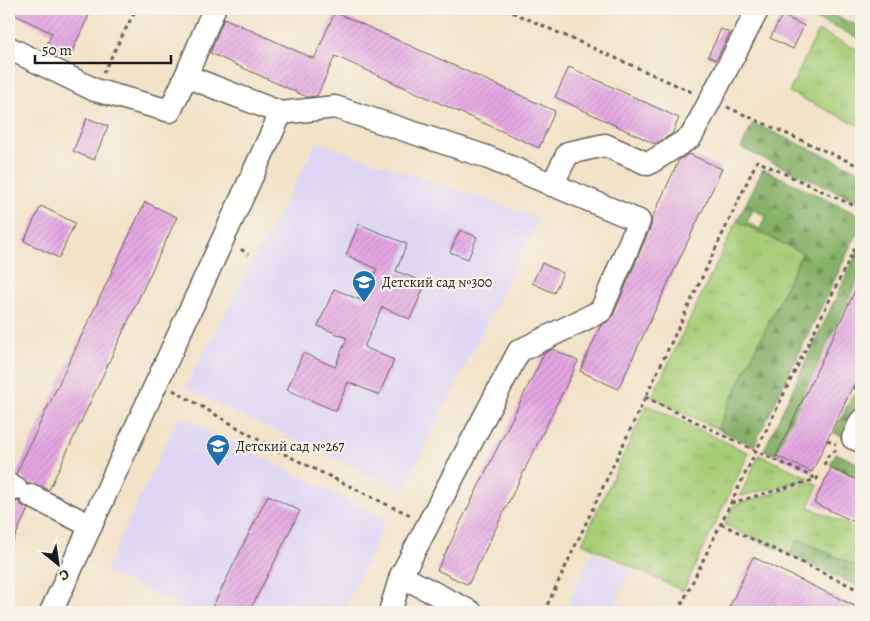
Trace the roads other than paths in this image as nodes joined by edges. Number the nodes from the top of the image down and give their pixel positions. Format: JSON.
{"nodes":[{"id":1,"x":214,"y":9,"type":"edge"},
{"id":2,"x":758,"y":9,"type":"edge"},
{"id":3,"x":9,"y":48,"type":"edge"},
{"id":4,"x":186,"y":76,"type":"junction"},
{"id":5,"x":281,"y":113,"type":"junction"},
{"id":6,"x":552,"y":185,"type":"junction"},
{"id":7,"x":861,"y":421,"type":"edge"},
{"id":8,"x":861,"y":441,"type":"edge"},
{"id":9,"x":18,"y":490,"type":"edge"},
{"id":10,"x":91,"y":526,"type":"junction"},
{"id":11,"x":401,"y":576,"type":"junction"},
{"id":12,"x":52,"y":612,"type":"edge"},
{"id":13,"x":390,"y":612,"type":"edge"},
{"id":14,"x":471,"y":612,"type":"edge"}],
"edges":[{"from":1,"to":4,"type":"lane"},
{"from":2,"to":6,"type":"lane"},
{"from":3,"to":4,"type":"lane"},
{"from":4,"to":5,"type":"lane"},
{"from":5,"to":6,"type":"lane"},
{"from":5,"to":10,"type":"lane"},
{"from":6,"to":11,"type":"lane"},
{"from":7,"to":8,"type":"lane"},
{"from":9,"to":10,"type":"lane"},
{"from":10,"to":12,"type":"lane"},
{"from":11,"to":13,"type":"lane"},
{"from":11,"to":14,"type":"lane"}]}
